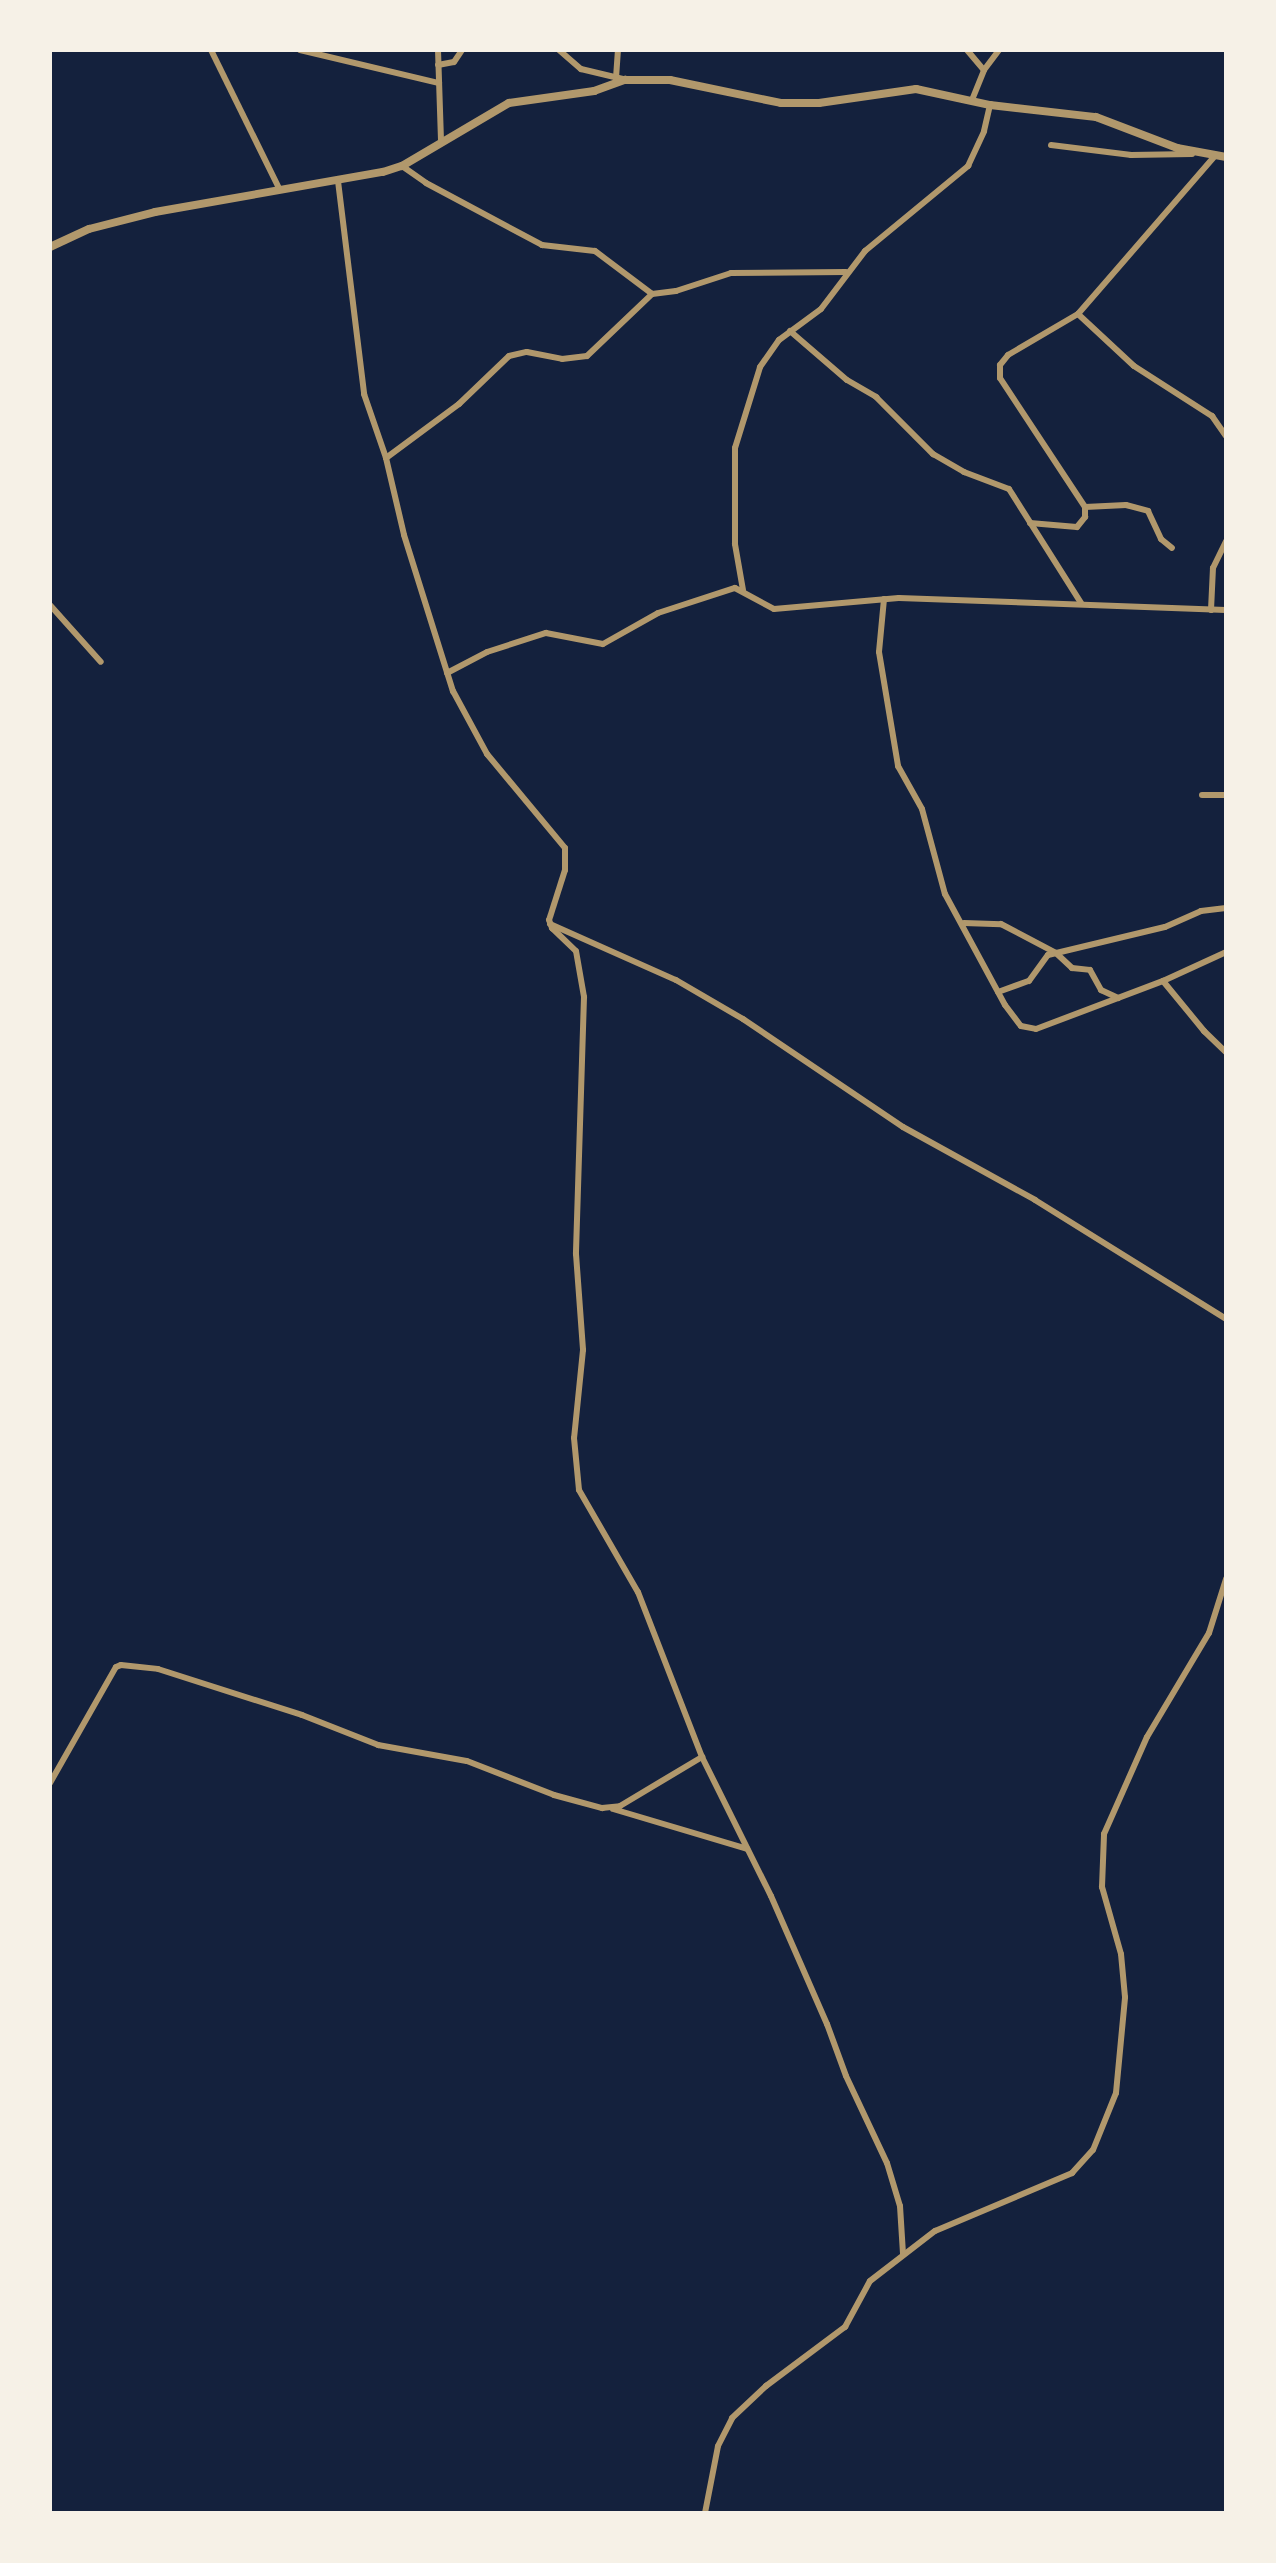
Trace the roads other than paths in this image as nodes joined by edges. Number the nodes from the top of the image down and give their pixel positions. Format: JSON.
{"nodes":[{"id":1,"x":211,"y":50,"type":"edge"},
{"id":2,"x":300,"y":50,"type":"edge"},
{"id":3,"x":438,"y":50,"type":"edge"},
{"id":4,"x":462,"y":50,"type":"edge"},
{"id":5,"x":559,"y":50,"type":"edge"},
{"id":6,"x":618,"y":50,"type":"edge"},
{"id":7,"x":967,"y":50,"type":"edge"},
{"id":8,"x":999,"y":50,"type":"edge"},
{"id":9,"x":438,"y":65,"type":"junction"},
{"id":10,"x":984,"y":70,"type":"junction"},
{"id":11,"x":620,"y":79,"type":"junction"},
{"id":12,"x":439,"y":83,"type":"junction"},
{"id":13,"x":972,"y":100,"type":"junction"},
{"id":14,"x":990,"y":105,"type":"junction"},
{"id":15,"x":441,"y":141,"type":"junction"},
{"id":16,"x":1051,"y":145,"type":"dead end"},
{"id":17,"x":1196,"y":154,"type":"junction"},
{"id":18,"x":1214,"y":157,"type":"junction"},
{"id":19,"x":1226,"y":157,"type":"edge"},
{"id":20,"x":402,"y":166,"type":"junction"},
{"id":21,"x":338,"y":181,"type":"junction"},
{"id":22,"x":280,"y":190,"type":"junction"},
{"id":23,"x":50,"y":247,"type":"edge"},
{"id":24,"x":846,"y":272,"type":"junction"},
{"id":25,"x":652,"y":294,"type":"junction"},
{"id":26,"x":1078,"y":314,"type":"junction"},
{"id":27,"x":790,"y":331,"type":"junction"},
{"id":28,"x":1226,"y":436,"type":"edge"},
{"id":29,"x":386,"y":458,"type":"junction"},
{"id":30,"x":1085,"y":507,"type":"junction"},
{"id":31,"x":1030,"y":523,"type":"junction"},
{"id":32,"x":1226,"y":541,"type":"edge"},
{"id":33,"x":1172,"y":548,"type":"dead end"},
{"id":34,"x":743,"y":590,"type":"junction"},
{"id":35,"x":884,"y":599,"type":"junction"},
{"id":36,"x":1081,"y":604,"type":"junction"},
{"id":37,"x":50,"y":605,"type":"edge"},
{"id":38,"x":1211,"y":610,"type":"junction"},
{"id":39,"x":1226,"y":610,"type":"edge"},
{"id":40,"x":101,"y":662,"type":"dead end"},
{"id":41,"x":447,"y":673,"type":"junction"},
{"id":42,"x":1202,"y":795,"type":"dead end"},
{"id":43,"x":1226,"y":795,"type":"edge"},
{"id":44,"x":1226,"y":908,"type":"edge"},
{"id":45,"x":964,"y":923,"type":"junction"},
{"id":46,"x":550,"y":924,"type":"junction"},
{"id":47,"x":1226,"y":952,"type":"edge"},
{"id":48,"x":1056,"y":953,"type":"junction"},
{"id":49,"x":1163,"y":981,"type":"junction"},
{"id":50,"x":998,"y":992,"type":"junction"},
{"id":51,"x":1118,"y":998,"type":"junction"},
{"id":52,"x":1226,"y":1052,"type":"edge"},
{"id":53,"x":1226,"y":1319,"type":"edge"},
{"id":54,"x":1226,"y":1579,"type":"edge"},
{"id":55,"x":702,"y":1757,"type":"junction"},
{"id":56,"x":50,"y":1783,"type":"edge"},
{"id":57,"x":610,"y":1808,"type":"junction"},
{"id":58,"x":747,"y":1849,"type":"junction"},
{"id":59,"x":903,"y":2254,"type":"junction"},
{"id":60,"x":705,"y":2513,"type":"edge"}],
"edges":[{"from":1,"to":22,"type":"street"},
{"from":2,"to":12,"type":"street"},
{"from":3,"to":9,"type":"street"},
{"from":4,"to":9,"type":"street"},
{"from":5,"to":11,"type":"street"},
{"from":6,"to":11,"type":"street"},
{"from":7,"to":10,"type":"street"},
{"from":8,"to":10,"type":"street"},
{"from":9,"to":12,"type":"street"},
{"from":10,"to":13,"type":"street"},
{"from":11,"to":13,"type":"street"},
{"from":11,"to":15,"type":"street"},
{"from":12,"to":15,"type":"street"},
{"from":13,"to":14,"type":"street"},
{"from":14,"to":17,"type":"street"},
{"from":14,"to":24,"type":"street"},
{"from":15,"to":20,"type":"street"},
{"from":16,"to":17,"type":"street"},
{"from":17,"to":18,"type":"street"},
{"from":18,"to":19,"type":"street"},
{"from":18,"to":26,"type":"street"},
{"from":20,"to":21,"type":"street"},
{"from":20,"to":25,"type":"street"},
{"from":21,"to":22,"type":"street"},
{"from":21,"to":29,"type":"street"},
{"from":22,"to":23,"type":"street"},
{"from":24,"to":25,"type":"street"},
{"from":24,"to":27,"type":"street"},
{"from":25,"to":29,"type":"street"},
{"from":26,"to":28,"type":"street"},
{"from":26,"to":30,"type":"street"},
{"from":27,"to":31,"type":"street"},
{"from":27,"to":34,"type":"street"},
{"from":29,"to":41,"type":"street"},
{"from":30,"to":31,"type":"street"},
{"from":30,"to":33,"type":"street"},
{"from":31,"to":36,"type":"street"},
{"from":32,"to":38,"type":"street"},
{"from":34,"to":35,"type":"street"},
{"from":34,"to":41,"type":"street"},
{"from":35,"to":36,"type":"street"},
{"from":35,"to":45,"type":"street"},
{"from":36,"to":38,"type":"street"},
{"from":37,"to":40,"type":"street"},
{"from":38,"to":39,"type":"street"},
{"from":41,"to":46,"type":"street"},
{"from":42,"to":43,"type":"street"},
{"from":44,"to":48,"type":"street"},
{"from":45,"to":48,"type":"street"},
{"from":45,"to":50,"type":"street"},
{"from":46,"to":53,"type":"street"},
{"from":46,"to":55,"type":"street"},
{"from":47,"to":49,"type":"street"},
{"from":48,"to":50,"type":"street"},
{"from":48,"to":51,"type":"street"},
{"from":49,"to":51,"type":"street"},
{"from":49,"to":52,"type":"street"},
{"from":50,"to":51,"type":"street"},
{"from":54,"to":59,"type":"street"},
{"from":55,"to":57,"type":"street"},
{"from":55,"to":58,"type":"street"},
{"from":56,"to":57,"type":"street"},
{"from":57,"to":58,"type":"street"},
{"from":58,"to":59,"type":"street"},
{"from":59,"to":60,"type":"street"}]}
